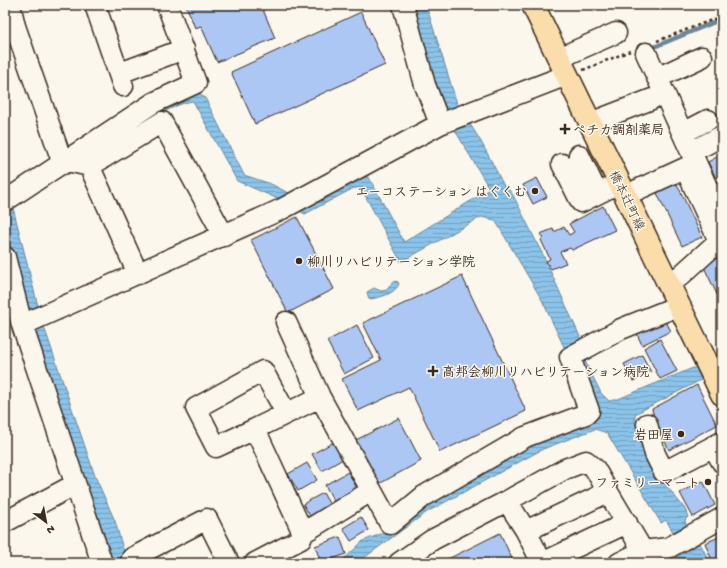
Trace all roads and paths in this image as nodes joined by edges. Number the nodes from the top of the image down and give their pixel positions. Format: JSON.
{"nodes":[{"id":1,"x":10,"y":5,"type":"edge"},
{"id":2,"x":95,"y":5,"type":"edge"},
{"id":3,"x":167,"y":5,"type":"edge"},
{"id":4,"x":403,"y":5,"type":"edge"},
{"id":5,"x":533,"y":5,"type":"edge"},
{"id":6,"x":616,"y":33,"type":"dead end"},
{"id":7,"x":184,"y":49,"type":"junction"},
{"id":8,"x":646,"y":53,"type":"dead end"},
{"id":9,"x":702,"y":57,"type":"dead end"},
{"id":10,"x":563,"y":67,"type":"junction"},
{"id":11,"x":657,"y":78,"type":"junction"},
{"id":12,"x":652,"y":99,"type":"dead end"},
{"id":13,"x":451,"y":120,"type":"junction"},
{"id":14,"x":708,"y":120,"type":"dead end"},
{"id":15,"x":590,"y":123,"type":"junction"},
{"id":16,"x":682,"y":134,"type":"junction"},
{"id":17,"x":722,"y":136,"type":"edge"},
{"id":18,"x":691,"y":152,"type":"junction"},
{"id":19,"x":579,"y":155,"type":"dead end"},
{"id":20,"x":75,"y":160,"type":"junction"},
{"id":21,"x":562,"y":164,"type":"dead end"},
{"id":22,"x":628,"y":186,"type":"junction"},
{"id":23,"x":597,"y":193,"type":"junction"},
{"id":24,"x":5,"y":201,"type":"edge"},
{"id":25,"x":722,"y":220,"type":"edge"},
{"id":26,"x":224,"y":236,"type":"junction"},
{"id":27,"x":721,"y":238,"type":"edge"},
{"id":28,"x":5,"y":256,"type":"edge"},
{"id":29,"x":138,"y":274,"type":"junction"},
{"id":30,"x":679,"y":277,"type":"dead end"},
{"id":31,"x":10,"y":295,"type":"edge"},
{"id":32,"x":668,"y":310,"type":"dead end"},
{"id":33,"x":286,"y":322,"type":"dead end"},
{"id":34,"x":22,"y":325,"type":"junction"},
{"id":35,"x":714,"y":377,"type":"edge"},
{"id":36,"x":320,"y":397,"type":"junction"},
{"id":37,"x":286,"y":413,"type":"junction"},
{"id":38,"x":647,"y":424,"type":"dead end"},
{"id":39,"x":254,"y":430,"type":"junction"},
{"id":40,"x":719,"y":450,"type":"edge"},
{"id":41,"x":74,"y":485,"type":"junction"},
{"id":42,"x":371,"y":491,"type":"junction"},
{"id":43,"x":608,"y":492,"type":"junction"},
{"id":44,"x":507,"y":502,"type":"junction"},
{"id":45,"x":722,"y":518,"type":"edge"},
{"id":46,"x":5,"y":522,"type":"edge"},
{"id":47,"x":627,"y":523,"type":"junction"},
{"id":48,"x":526,"y":531,"type":"junction"},
{"id":49,"x":303,"y":533,"type":"junction"},
{"id":50,"x":646,"y":557,"type":"edge"},
{"id":51,"x":102,"y":563,"type":"edge"},
{"id":52,"x":134,"y":563,"type":"edge"},
{"id":53,"x":229,"y":563,"type":"edge"},
{"id":54,"x":255,"y":563,"type":"edge"},
{"id":55,"x":399,"y":563,"type":"edge"},
{"id":56,"x":542,"y":563,"type":"edge"},
{"id":57,"x":619,"y":563,"type":"edge"}],
"edges":[{"from":1,"to":20,"type":"street"},
{"from":2,"to":7,"type":"street"},
{"from":3,"to":7,"type":"street"},
{"from":4,"to":13,"type":"street"},
{"from":5,"to":10,"type":"main road","name":"橋本辻町線"},
{"from":6,"to":10,"type":"street"},
{"from":7,"to":20,"type":"street"},
{"from":8,"to":11,"type":"street"},
{"from":9,"to":11,"type":"street"},
{"from":10,"to":13,"type":"street"},
{"from":10,"to":15,"type":"main road","name":"橋本辻町線"},
{"from":11,"to":16,"type":"street"},
{"from":12,"to":15,"type":"street"},
{"from":13,"to":26,"type":"street"},
{"from":14,"to":16,"type":"street"},
{"from":15,"to":22,"type":"main road","name":"橋本辻町線"},
{"from":16,"to":18,"type":"street"},
{"from":17,"to":18,"type":"street"},
{"from":18,"to":25,"type":"street"},
{"from":19,"to":23,"type":"street"},
{"from":20,"to":24,"type":"street"},
{"from":20,"to":26,"type":"street"},
{"from":20,"to":29,"type":"street"},
{"from":21,"to":23,"type":"street"},
{"from":22,"to":23,"type":"street"},
{"from":22,"to":27,"type":"street"},
{"from":22,"to":35,"type":"main road","name":"橋本辻町線"},
{"from":26,"to":29,"type":"street"},
{"from":27,"to":30,"type":"street"},
{"from":28,"to":31,"type":"street"},
{"from":29,"to":34,"type":"street"},
{"from":31,"to":34,"type":"street"},
{"from":32,"to":42,"type":"street"},
{"from":33,"to":36,"type":"street"},
{"from":34,"to":41,"type":"street"},
{"from":36,"to":37,"type":"street"},
{"from":36,"to":42,"type":"street"},
{"from":37,"to":39,"type":"street"},
{"from":37,"to":39,"type":"street"},
{"from":38,"to":40,"type":"street"},
{"from":39,"to":49,"type":"street"},
{"from":41,"to":46,"type":"street"},
{"from":41,"to":51,"type":"street"},
{"from":42,"to":49,"type":"street"},
{"from":43,"to":44,"type":"street"},
{"from":43,"to":47,"type":"street"},
{"from":43,"to":48,"type":"street"},
{"from":44,"to":48,"type":"street"},
{"from":44,"to":55,"type":"street"},
{"from":45,"to":50,"type":"street"},
{"from":47,"to":50,"type":"street"},
{"from":47,"to":56,"type":"street"},
{"from":48,"to":56,"type":"street"},
{"from":49,"to":54,"type":"street"},
{"from":50,"to":57,"type":"street"},
{"from":52,"to":53,"type":"street"}]}
